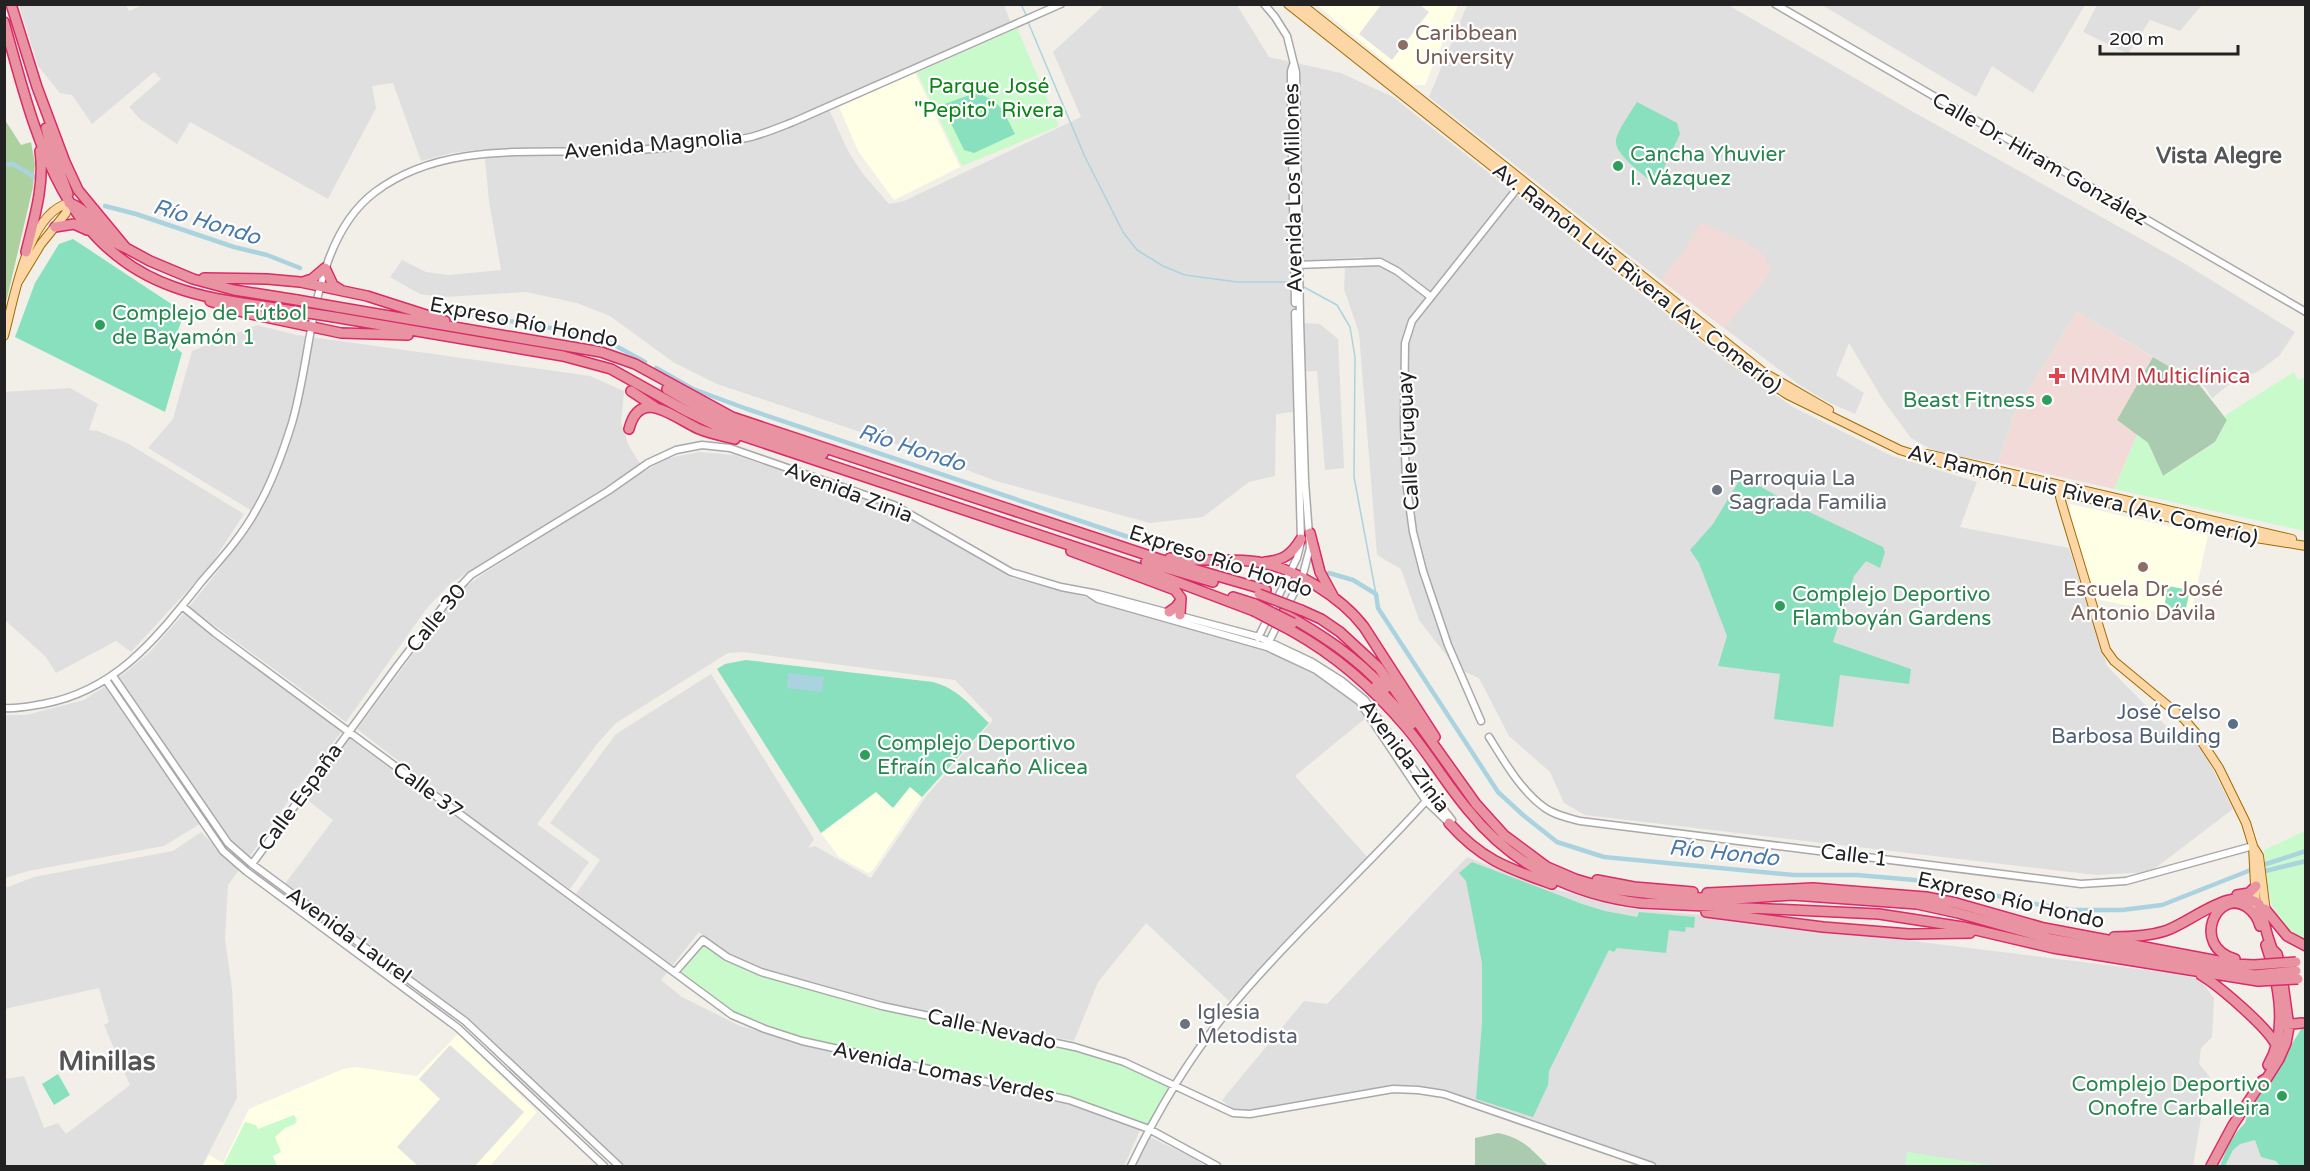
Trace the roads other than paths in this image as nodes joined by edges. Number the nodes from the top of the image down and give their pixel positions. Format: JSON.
{"nodes":[{"id":1,"x":11,"y":4,"type":"edge"},
{"id":2,"x":1061,"y":4,"type":"edge"},
{"id":3,"x":1264,"y":4,"type":"edge"},
{"id":4,"x":1288,"y":4,"type":"edge"},
{"id":5,"x":1301,"y":4,"type":"edge"},
{"id":6,"x":1775,"y":4,"type":"edge"},
{"id":7,"x":4,"y":22,"type":"edge"},
{"id":8,"x":37,"y":87,"type":"junction"},
{"id":9,"x":38,"y":136,"type":"junction"},
{"id":10,"x":1520,"y":184,"type":"junction"},
{"id":11,"x":69,"y":203,"type":"junction"},
{"id":12,"x":55,"y":227,"type":"junction"},
{"id":13,"x":91,"y":233,"type":"junction"},
{"id":14,"x":126,"y":248,"type":"junction"},
{"id":15,"x":26,"y":252,"type":"junction"},
{"id":16,"x":1297,"y":265,"type":"junction"},
{"id":17,"x":325,"y":268,"type":"junction"},
{"id":18,"x":193,"y":279,"type":"junction"},
{"id":19,"x":18,"y":282,"type":"junction"},
{"id":20,"x":300,"y":282,"type":"junction"},
{"id":21,"x":320,"y":287,"type":"junction"},
{"id":22,"x":343,"y":291,"type":"junction"},
{"id":23,"x":202,"y":296,"type":"junction"},
{"id":24,"x":1431,"y":297,"type":"junction"},
{"id":25,"x":2306,"y":312,"type":"edge"},
{"id":26,"x":452,"y":326,"type":"junction"},
{"id":27,"x":312,"y":328,"type":"junction"},
{"id":28,"x":425,"y":333,"type":"junction"},
{"id":29,"x":4,"y":336,"type":"edge"},
{"id":30,"x":630,"y":370,"type":"junction"},
{"id":31,"x":653,"y":382,"type":"junction"},
{"id":32,"x":631,"y":391,"type":"dead end"},
{"id":33,"x":656,"y":406,"type":"junction"},
{"id":34,"x":628,"y":429,"type":"dead end"},
{"id":35,"x":763,"y":443,"type":"junction"},
{"id":36,"x":2061,"y":488,"type":"junction"},
{"id":37,"x":608,"y":491,"type":"joint"},
{"id":38,"x":1069,"y":530,"type":"junction"},
{"id":39,"x":1310,"y":533,"type":"junction"},
{"id":40,"x":1037,"y":534,"type":"junction"},
{"id":41,"x":1301,"y":540,"type":"junction"},
{"id":42,"x":2306,"y":544,"type":"edge"},
{"id":43,"x":1260,"y":562,"type":"junction"},
{"id":44,"x":1290,"y":573,"type":"junction"},
{"id":45,"x":1302,"y":578,"type":"junction"},
{"id":46,"x":1262,"y":592,"type":"junction"},
{"id":47,"x":1089,"y":593,"type":"junction"},
{"id":48,"x":1181,"y":600,"type":"junction"},
{"id":49,"x":1336,"y":600,"type":"junction"},
{"id":50,"x":182,"y":606,"type":"junction"},
{"id":51,"x":1303,"y":607,"type":"junction"},
{"id":52,"x":1254,"y":608,"type":"junction"},
{"id":53,"x":1285,"y":610,"type":"junction"},
{"id":54,"x":1169,"y":612,"type":"junction"},
{"id":55,"x":1179,"y":618,"type":"junction"},
{"id":56,"x":1265,"y":626,"type":"junction"},
{"id":57,"x":1292,"y":627,"type":"junction"},
{"id":58,"x":1274,"y":630,"type":"junction"},
{"id":59,"x":1235,"y":631,"type":"junction"},
{"id":60,"x":1258,"y":640,"type":"junction"},
{"id":61,"x":1268,"y":644,"type":"junction"},
{"id":62,"x":1283,"y":648,"type":"junction"},
{"id":63,"x":113,"y":676,"type":"junction"},
{"id":64,"x":106,"y":680,"type":"junction"},
{"id":65,"x":1406,"y":707,"type":"junction"},
{"id":66,"x":4,"y":708,"type":"edge"},
{"id":67,"x":1408,"y":719,"type":"junction"},
{"id":68,"x":1481,"y":721,"type":"dead end"},
{"id":69,"x":348,"y":731,"type":"junction"},
{"id":70,"x":1435,"y":737,"type":"junction"},
{"id":71,"x":1489,"y":737,"type":"dead end"},
{"id":72,"x":1432,"y":795,"type":"junction"},
{"id":73,"x":1426,"y":801,"type":"junction"},
{"id":74,"x":1451,"y":822,"type":"junction"},
{"id":75,"x":2253,"y":846,"type":"junction"},
{"id":76,"x":252,"y":864,"type":"junction"},
{"id":77,"x":2259,"y":887,"type":"junction"},
{"id":78,"x":1609,"y":899,"type":"junction"},
{"id":79,"x":2256,"y":902,"type":"junction"},
{"id":80,"x":1671,"y":905,"type":"junction"},
{"id":81,"x":2265,"y":909,"type":"junction"},
{"id":82,"x":1847,"y":912,"type":"junction"},
{"id":83,"x":2193,"y":917,"type":"junction"},
{"id":84,"x":2258,"y":918,"type":"junction"},
{"id":85,"x":2075,"y":934,"type":"junction"},
{"id":86,"x":2021,"y":941,"type":"junction"},
{"id":87,"x":2306,"y":946,"type":"edge"},
{"id":88,"x":2277,"y":954,"type":"junction"},
{"id":89,"x":2301,"y":970,"type":"edge"},
{"id":90,"x":2194,"y":971,"type":"junction"},
{"id":91,"x":675,"y":972,"type":"junction"},
{"id":92,"x":2255,"y":974,"type":"junction"},
{"id":93,"x":2280,"y":986,"type":"junction"},
{"id":94,"x":2304,"y":1020,"type":"edge"},
{"id":95,"x":2284,"y":1025,"type":"junction"},
{"id":96,"x":2265,"y":1029,"type":"junction"},
{"id":97,"x":2280,"y":1049,"type":"junction"},
{"id":98,"x":1175,"y":1085,"type":"junction"},
{"id":99,"x":1149,"y":1129,"type":"junction"},
{"id":100,"x":604,"y":1167,"type":"edge"},
{"id":101,"x":619,"y":1167,"type":"edge"},
{"id":102,"x":1131,"y":1167,"type":"edge"},
{"id":103,"x":1217,"y":1167,"type":"edge"},
{"id":104,"x":1652,"y":1167,"type":"edge"},
{"id":105,"x":2211,"y":1167,"type":"edge"}],
"edges":[{"from":1,"to":8,"type":"highway"},
{"from":2,"to":17,"type":"street","name":"Avenida Magnolia"},
{"from":3,"to":16,"type":"street","name":"Avenida Los Millones"},
{"from":4,"to":10,"type":"main road","name":"Av. Ramón Luis Rivera (Av. Comerío)"},
{"from":5,"to":10,"type":"main road","name":"Av. Ramón Luis Rivera (Av. Comerío)"},
{"from":6,"to":25,"type":"street","name":"Calle Dr. Hiram González"},
{"from":7,"to":9,"type":"highway"},
{"from":8,"to":11,"type":"highway"},
{"from":8,"to":14,"type":"highway","name":"Expreso Río Hondo"},
{"from":9,"to":11,"type":"highway"},
{"from":9,"to":15,"type":"highway"},
{"from":10,"to":24,"type":"street","name":"Calle Uruguay"},
{"from":10,"to":36,"type":"main road","name":"Av. Ramón Luis Rivera (Av. Comerío)"},
{"from":11,"to":12,"type":"main road"},
{"from":11,"to":13,"type":"highway","name":"Expreso Río Hondo"},
{"from":11,"to":14,"type":"highway"},
{"from":11,"to":15,"type":"main road"},
{"from":12,"to":13,"type":"highway"},
{"from":12,"to":19,"type":"main road"},
{"from":13,"to":23,"type":"highway","name":"Expreso Río Hondo"},
{"from":14,"to":18,"type":"highway","name":"Expreso Río Hondo"},
{"from":15,"to":19,"type":"main road"},
{"from":16,"to":24,"type":"street"},
{"from":16,"to":39,"type":"street","name":"Avenida Los Millones"},
{"from":16,"to":41,"type":"street","name":"Avenida Los Millones"},
{"from":17,"to":20,"type":"highway"},
{"from":17,"to":21,"type":"street","name":"Avenida Magnolia"},
{"from":17,"to":22,"type":"highway"},
{"from":18,"to":20,"type":"highway"},
{"from":18,"to":26,"type":"highway","name":"Expreso Río Hondo","bridge":true},
{"from":19,"to":29,"type":"main road"},
{"from":20,"to":21,"type":"highway"},
{"from":21,"to":22,"type":"highway"},
{"from":21,"to":27,"type":"street","name":"Avenida Magnolia"},
{"from":22,"to":26,"type":"highway"},
{"from":23,"to":27,"type":"highway"},
{"from":23,"to":28,"type":"highway","name":"Expreso Río Hondo","bridge":true},
{"from":24,"to":68,"type":"street","name":"Calle Uruguay"},
{"from":26,"to":30,"type":"highway","name":"Expreso Río Hondo"},
{"from":27,"to":28,"type":"highway"},
{"from":27,"to":50,"type":"street","name":"Avenida Magnolia"},
{"from":28,"to":30,"type":"highway","name":"Expreso Río Hondo"},
{"from":30,"to":31,"type":"highway","name":"Expreso Río Hondo"},
{"from":30,"to":31,"type":"highway","name":"Expreso Río Hondo"},
{"from":31,"to":35,"type":"highway","name":"Expreso Río Hondo"},
{"from":31,"to":38,"type":"highway","name":"Expreso Río Hondo"},
{"from":31,"to":46,"type":"highway"},
{"from":31,"to":52,"type":"highway"},
{"from":32,"to":33,"type":"highway"},
{"from":33,"to":34,"type":"highway"},
{"from":33,"to":35,"type":"highway"},
{"from":35,"to":40,"type":"highway","name":"Expreso Río Hondo"},
{"from":36,"to":42,"type":"main road","name":"Av. Ramón Luis Rivera (Av. Comerío)"},
{"from":36,"to":75,"type":"main road"},
{"from":37,"to":47,"type":"street","name":"Avenida Zinia"},
{"from":37,"to":69,"type":"street","name":"Calle 30"},
{"from":38,"to":43,"type":"highway"},
{"from":38,"to":46,"type":"highway","name":"Expreso Río Hondo"},
{"from":39,"to":45,"type":"street","name":"Avenida Los Millones"},
{"from":39,"to":49,"type":"highway"},
{"from":40,"to":48,"type":"highway"},
{"from":40,"to":52,"type":"highway","name":"Expreso Río Hondo"},
{"from":41,"to":43,"type":"highway"},
{"from":41,"to":44,"type":"street","name":"Avenida Los Millones"},
{"from":43,"to":44,"type":"highway"},
{"from":44,"to":45,"type":"highway"},
{"from":44,"to":56,"type":"street","name":"Avenida Los Millones"},
{"from":45,"to":49,"type":"highway"},
{"from":45,"to":53,"type":"street","name":"Avenida Los Millones"},
{"from":46,"to":51,"type":"highway","name":"Expreso Río Hondo"},
{"from":47,"to":54,"type":"street","name":"Avenida Zinia"},
{"from":47,"to":55,"type":"street","name":"Avenida Zinia"},
{"from":48,"to":54,"type":"highway"},
{"from":48,"to":55,"type":"highway"},
{"from":49,"to":70,"type":"highway"},
{"from":50,"to":63,"type":"street","name":"Avenida Magnolia"},
{"from":50,"to":69,"type":"street","name":"Calle 37"},
{"from":51,"to":65,"type":"highway"},
{"from":51,"to":70,"type":"highway","name":"Expreso Río Hondo"},
{"from":52,"to":57,"type":"highway","name":"Expreso Río Hondo","bridge":true},
{"from":53,"to":58,"type":"street","name":"Avenida Los Millones"},
{"from":53,"to":65,"type":"highway"},
{"from":53,"to":67,"type":"highway"},
{"from":54,"to":55,"type":"street","name":"Avenida Zinia"},
{"from":55,"to":59,"type":"street","name":"Avenida Zinia"},
{"from":55,"to":60,"type":"street","name":"Avenida Zinia"},
{"from":56,"to":59,"type":"street"},
{"from":56,"to":60,"type":"street","name":"Avenida Los Millones"},
{"from":57,"to":67,"type":"highway"},
{"from":57,"to":78,"type":"highway","name":"Expreso Río Hondo"},
{"from":58,"to":61,"type":"street","name":"Avenida Los Millones"},
{"from":58,"to":62,"type":"street"},
{"from":59,"to":60,"type":"street","name":"Avenida Zinia"},
{"from":60,"to":61,"type":"street","name":"Avenida Zinia"},
{"from":61,"to":62,"type":"street","name":"Avenida Zinia"},
{"from":61,"to":73,"type":"street","name":"Avenida Zinia"},
{"from":62,"to":72,"type":"street","name":"Avenida Zinia"},
{"from":63,"to":64,"type":"street","name":"Avenida Magnolia"},
{"from":63,"to":76,"type":"street","name":"Avenida Laurel"},
{"from":64,"to":66,"type":"street","name":"Avenida Magnolia"},
{"from":64,"to":100,"type":"street","name":"Avenida Laurel"},
{"from":65,"to":92,"type":"highway"},
{"from":67,"to":82,"type":"highway"},
{"from":69,"to":76,"type":"street","name":"Calle España"},
{"from":69,"to":91,"type":"street","name":"Calle 37"},
{"from":70,"to":85,"type":"highway","name":"Expreso Río Hondo"},
{"from":71,"to":75,"type":"street","name":"Calle 1"},
{"from":72,"to":73,"type":"street"},
{"from":72,"to":74,"type":"street","name":"Avenida Zinia"},
{"from":73,"to":74,"type":"street","name":"Avenida Zinia"},
{"from":73,"to":98,"type":"street"},
{"from":74,"to":78,"type":"highway"},
{"from":75,"to":77,"type":"main road"},
{"from":76,"to":101,"type":"street","name":"Avenida Laurel"},
{"from":77,"to":79,"type":"main road"},
{"from":77,"to":81,"type":"main road"},
{"from":77,"to":83,"type":"highway"},
{"from":78,"to":80,"type":"highway","name":"Expreso Río Hondo"},
{"from":79,"to":83,"type":"highway"},
{"from":79,"to":84,"type":"main road"},
{"from":79,"to":88,"type":"highway"},
{"from":80,"to":82,"type":"highway","name":"Expreso Río Hondo"},
{"from":80,"to":86,"type":"highway"},
{"from":81,"to":87,"type":"highway"},
{"from":81,"to":88,"type":"main road"},
{"from":82,"to":86,"type":"highway","name":"Expreso Río Hondo"},
{"from":83,"to":85,"type":"highway"},
{"from":84,"to":92,"type":"highway"},
{"from":84,"to":93,"type":"highway"},
{"from":85,"to":92,"type":"highway","name":"Expreso Río Hondo"},
{"from":86,"to":90,"type":"highway","name":"Expreso Río Hondo"},
{"from":88,"to":93,"type":"highway"},
{"from":89,"to":92,"type":"highway","name":"Expreso Río Hondo","bridge":true},
{"from":89,"to":92,"type":"highway","name":"Expreso Río Hondo","bridge":true},
{"from":90,"to":92,"type":"highway","name":"Expreso Río Hondo"},
{"from":90,"to":96,"type":"highway"},
{"from":91,"to":98,"type":"street","name":"Calle Nevado"},
{"from":91,"to":99,"type":"street","name":"Avenida Lomas Verdes"},
{"from":93,"to":95,"type":"highway"},
{"from":94,"to":95,"type":"highway"},
{"from":94,"to":97,"type":"highway"},
{"from":95,"to":96,"type":"highway"},
{"from":95,"to":97,"type":"highway"},
{"from":96,"to":97,"type":"highway"},
{"from":97,"to":105,"type":"highway"},
{"from":98,"to":99,"type":"street"},
{"from":98,"to":104,"type":"street","name":"Calle Nevado"},
{"from":99,"to":102,"type":"street"},
{"from":99,"to":103,"type":"street","name":"Avenida Lomas Verdes"}]}
